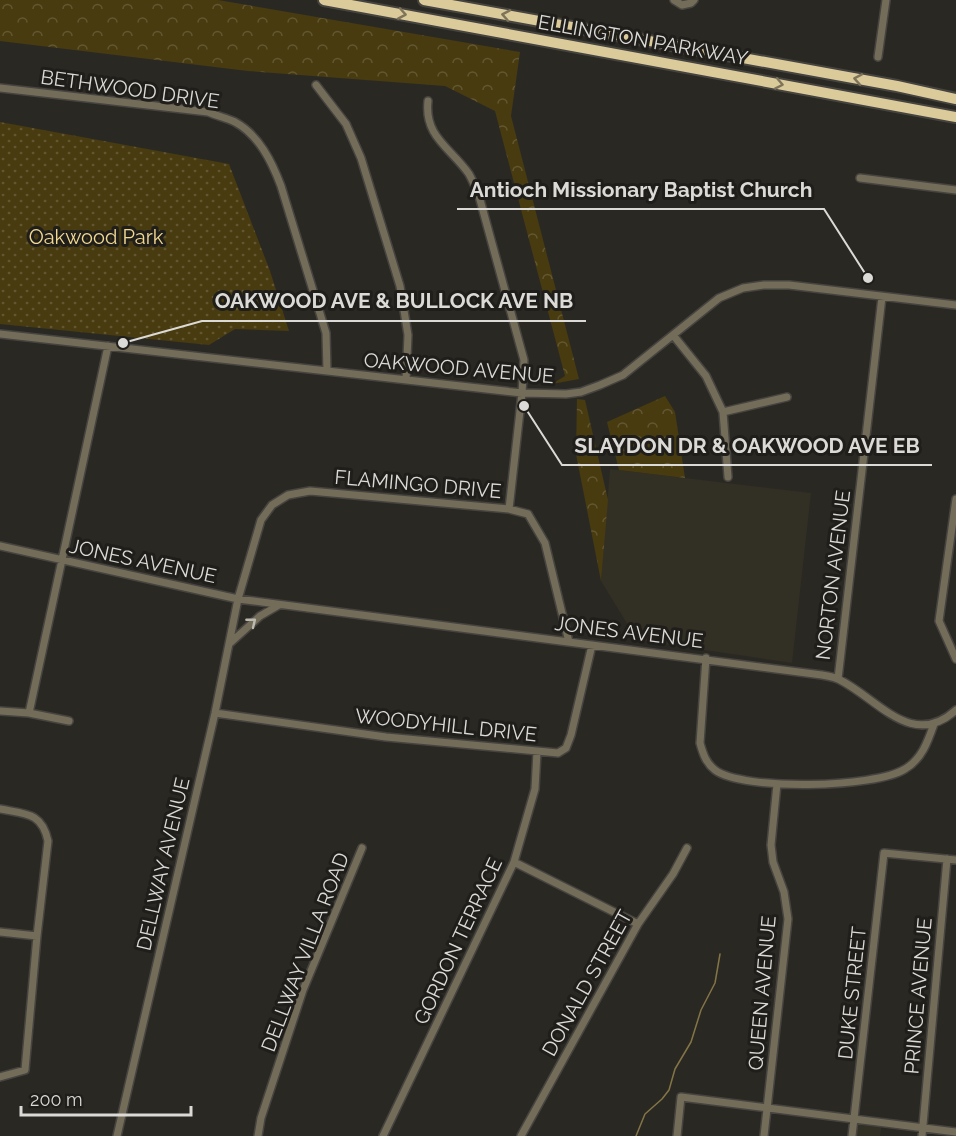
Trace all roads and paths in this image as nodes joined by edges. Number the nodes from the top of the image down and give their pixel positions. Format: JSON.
{"nodes":[{"id":1,"x":324,"y":0,"type":"edge"},
{"id":2,"x":424,"y":0,"type":"edge"},
{"id":3,"x":675,"y":0,"type":"edge"},
{"id":4,"x":694,"y":0,"type":"edge"},
{"id":5,"x":886,"y":0,"type":"edge"},
{"id":6,"x":878,"y":57,"type":"dead end"},
{"id":7,"x":316,"y":86,"type":"dead end"},
{"id":8,"x":897,"y":86,"type":"junction"},
{"id":9,"x":0,"y":88,"type":"edge"},
{"id":10,"x":956,"y":91,"type":"edge"},
{"id":11,"x":956,"y":99,"type":"edge"},
{"id":12,"x":428,"y":101,"type":"dead end"},
{"id":13,"x":956,"y":117,"type":"edge"},
{"id":14,"x":860,"y":178,"type":"dead end"},
{"id":15,"x":956,"y":190,"type":"edge"},
{"id":16,"x":882,"y":297,"type":"junction"},
{"id":17,"x":956,"y":305,"type":"edge"},
{"id":18,"x":0,"y":333,"type":"edge"},
{"id":19,"x":673,"y":334,"type":"junction"},
{"id":20,"x":108,"y":346,"type":"junction"},
{"id":21,"x":327,"y":371,"type":"junction"},
{"id":22,"x":406,"y":380,"type":"junction"},
{"id":23,"x":522,"y":393,"type":"junction"},
{"id":24,"x":787,"y":397,"type":"dead end"},
{"id":25,"x":723,"y":412,"type":"junction"},
{"id":26,"x":728,"y":477,"type":"dead end"},
{"id":27,"x":956,"y":499,"type":"edge"},
{"id":28,"x":509,"y":509,"type":"junction"},
{"id":29,"x":0,"y":546,"type":"edge"},
{"id":30,"x":62,"y":560,"type":"junction"},
{"id":31,"x":238,"y":599,"type":"junction"},
{"id":32,"x":280,"y":605,"type":"junction"},
{"id":33,"x":569,"y":642,"type":"junction"},
{"id":34,"x":229,"y":644,"type":"junction"},
{"id":35,"x":592,"y":645,"type":"junction"},
{"id":36,"x":706,"y":658,"type":"junction"},
{"id":37,"x":956,"y":659,"type":"edge"},
{"id":38,"x":838,"y":678,"type":"junction"},
{"id":39,"x":956,"y":710,"type":"edge"},
{"id":40,"x":0,"y":711,"type":"edge"},
{"id":41,"x":29,"y":713,"type":"junction"},
{"id":42,"x":215,"y":713,"type":"junction"},
{"id":43,"x":69,"y":721,"type":"dead end"},
{"id":44,"x":934,"y":724,"type":"junction"},
{"id":45,"x":537,"y":752,"type":"junction"},
{"id":46,"x":777,"y":784,"type":"junction"},
{"id":47,"x":0,"y":809,"type":"edge"},
{"id":48,"x":362,"y":848,"type":"dead end"},
{"id":49,"x":687,"y":848,"type":"dead end"},
{"id":50,"x":947,"y":859,"type":"junction"},
{"id":51,"x":956,"y":860,"type":"edge"},
{"id":52,"x":514,"y":862,"type":"junction"},
{"id":53,"x":638,"y":924,"type":"junction"},
{"id":54,"x":0,"y":932,"type":"edge"},
{"id":55,"x":37,"y":936,"type":"junction"},
{"id":56,"x":0,"y":1077,"type":"edge"},
{"id":57,"x":767,"y":1108,"type":"junction"},
{"id":58,"x":854,"y":1120,"type":"junction"},
{"id":59,"x":923,"y":1132,"type":"edge"},
{"id":60,"x":956,"y":1132,"type":"edge"},
{"id":61,"x":117,"y":1136,"type":"edge"},
{"id":62,"x":258,"y":1136,"type":"edge"},
{"id":63,"x":384,"y":1136,"type":"edge"},
{"id":64,"x":521,"y":1136,"type":"edge"},
{"id":65,"x":677,"y":1136,"type":"edge"},
{"id":66,"x":764,"y":1136,"type":"edge"},
{"id":67,"x":852,"y":1136,"type":"edge"}],
"edges":[{"from":1,"to":13,"type":"highway","name":"ELLINGTON PARKWAY","one_way":true},
{"from":8,"to":2,"type":"highway","name":"ELLINGTON PARKWAY","one_way":true},
{"from":3,"to":4,"type":"street"},
{"from":5,"to":6,"type":"street"},
{"from":7,"to":22,"type":"street"},
{"from":8,"to":10,"type":"highway"},
{"from":8,"to":11,"type":"highway","name":"ELLINGTON PARKWAY"},
{"from":9,"to":21,"type":"street","name":"BETHWOOD DRIVE"},
{"from":12,"to":23,"type":"street"},
{"from":14,"to":15,"type":"street"},
{"from":16,"to":17,"type":"street","name":"OAKWOOD AVENUE"},
{"from":16,"to":19,"type":"street","name":"OAKWOOD AVENUE"},
{"from":16,"to":38,"type":"street","name":"NORTON AVENUE"},
{"from":18,"to":20,"type":"street","name":"OAKWOOD AVENUE"},
{"from":19,"to":23,"type":"street","name":"OAKWOOD AVENUE"},
{"from":19,"to":25,"type":"street"},
{"from":20,"to":21,"type":"street","name":"OAKWOOD AVENUE"},
{"from":20,"to":30,"type":"street"},
{"from":21,"to":22,"type":"street","name":"OAKWOOD AVENUE"},
{"from":22,"to":23,"type":"street","name":"OAKWOOD AVENUE"},
{"from":23,"to":28,"type":"street"},
{"from":24,"to":25,"type":"street"},
{"from":25,"to":26,"type":"street"},
{"from":27,"to":37,"type":"street"},
{"from":28,"to":31,"type":"street","name":"FLAMINGO DRIVE"},
{"from":28,"to":33,"type":"street","name":"FLAMINGO DRIVE"},
{"from":29,"to":30,"type":"street","name":"JONES AVENUE"},
{"from":30,"to":31,"type":"street","name":"JONES AVENUE"},
{"from":30,"to":41,"type":"street"},
{"from":31,"to":32,"type":"street","name":"JONES AVENUE"},
{"from":31,"to":34,"type":"street","name":"DELLWAY AVENUE"},
{"from":32,"to":33,"type":"street","name":"JONES AVENUE"},
{"from":34,"to":32,"type":"street","one_way":true},
{"from":33,"to":35,"type":"street","name":"JONES AVENUE"},
{"from":34,"to":42,"type":"street","name":"DELLWAY AVENUE"},
{"from":35,"to":36,"type":"street","name":"JONES AVENUE"},
{"from":35,"to":45,"type":"street","name":"WOODYHILL DRIVE"},
{"from":36,"to":38,"type":"street","name":"JONES AVENUE"},
{"from":36,"to":46,"type":"street"},
{"from":38,"to":44,"type":"street","name":"JONES AVENUE"},
{"from":39,"to":44,"type":"street"},
{"from":40,"to":41,"type":"street"},
{"from":41,"to":43,"type":"street"},
{"from":42,"to":45,"type":"street","name":"WOODYHILL DRIVE"},
{"from":42,"to":61,"type":"street","name":"DELLWAY AVENUE"},
{"from":44,"to":46,"type":"street"},
{"from":45,"to":52,"type":"street","name":"GORDON TERRACE"},
{"from":46,"to":57,"type":"street","name":"QUEEN AVENUE"},
{"from":47,"to":55,"type":"street"},
{"from":48,"to":62,"type":"street","name":"DELLWAY VILLA ROAD"},
{"from":49,"to":53,"type":"street","name":"DONALD STREET"},
{"from":50,"to":51,"type":"street"},
{"from":50,"to":58,"type":"street","name":"DUKE STREET"},
{"from":50,"to":59,"type":"street","name":"PRINCE AVENUE"},
{"from":52,"to":53,"type":"street"},
{"from":52,"to":63,"type":"street","name":"GORDON TERRACE"},
{"from":53,"to":64,"type":"street","name":"DONALD STREET"},
{"from":54,"to":55,"type":"street"},
{"from":55,"to":56,"type":"street"},
{"from":57,"to":58,"type":"street"},
{"from":57,"to":65,"type":"street"},
{"from":57,"to":66,"type":"street","name":"QUEEN AVENUE"},
{"from":58,"to":59,"type":"street"},
{"from":58,"to":67,"type":"street","name":"DUKE STREET"},
{"from":59,"to":60,"type":"street"}]}
